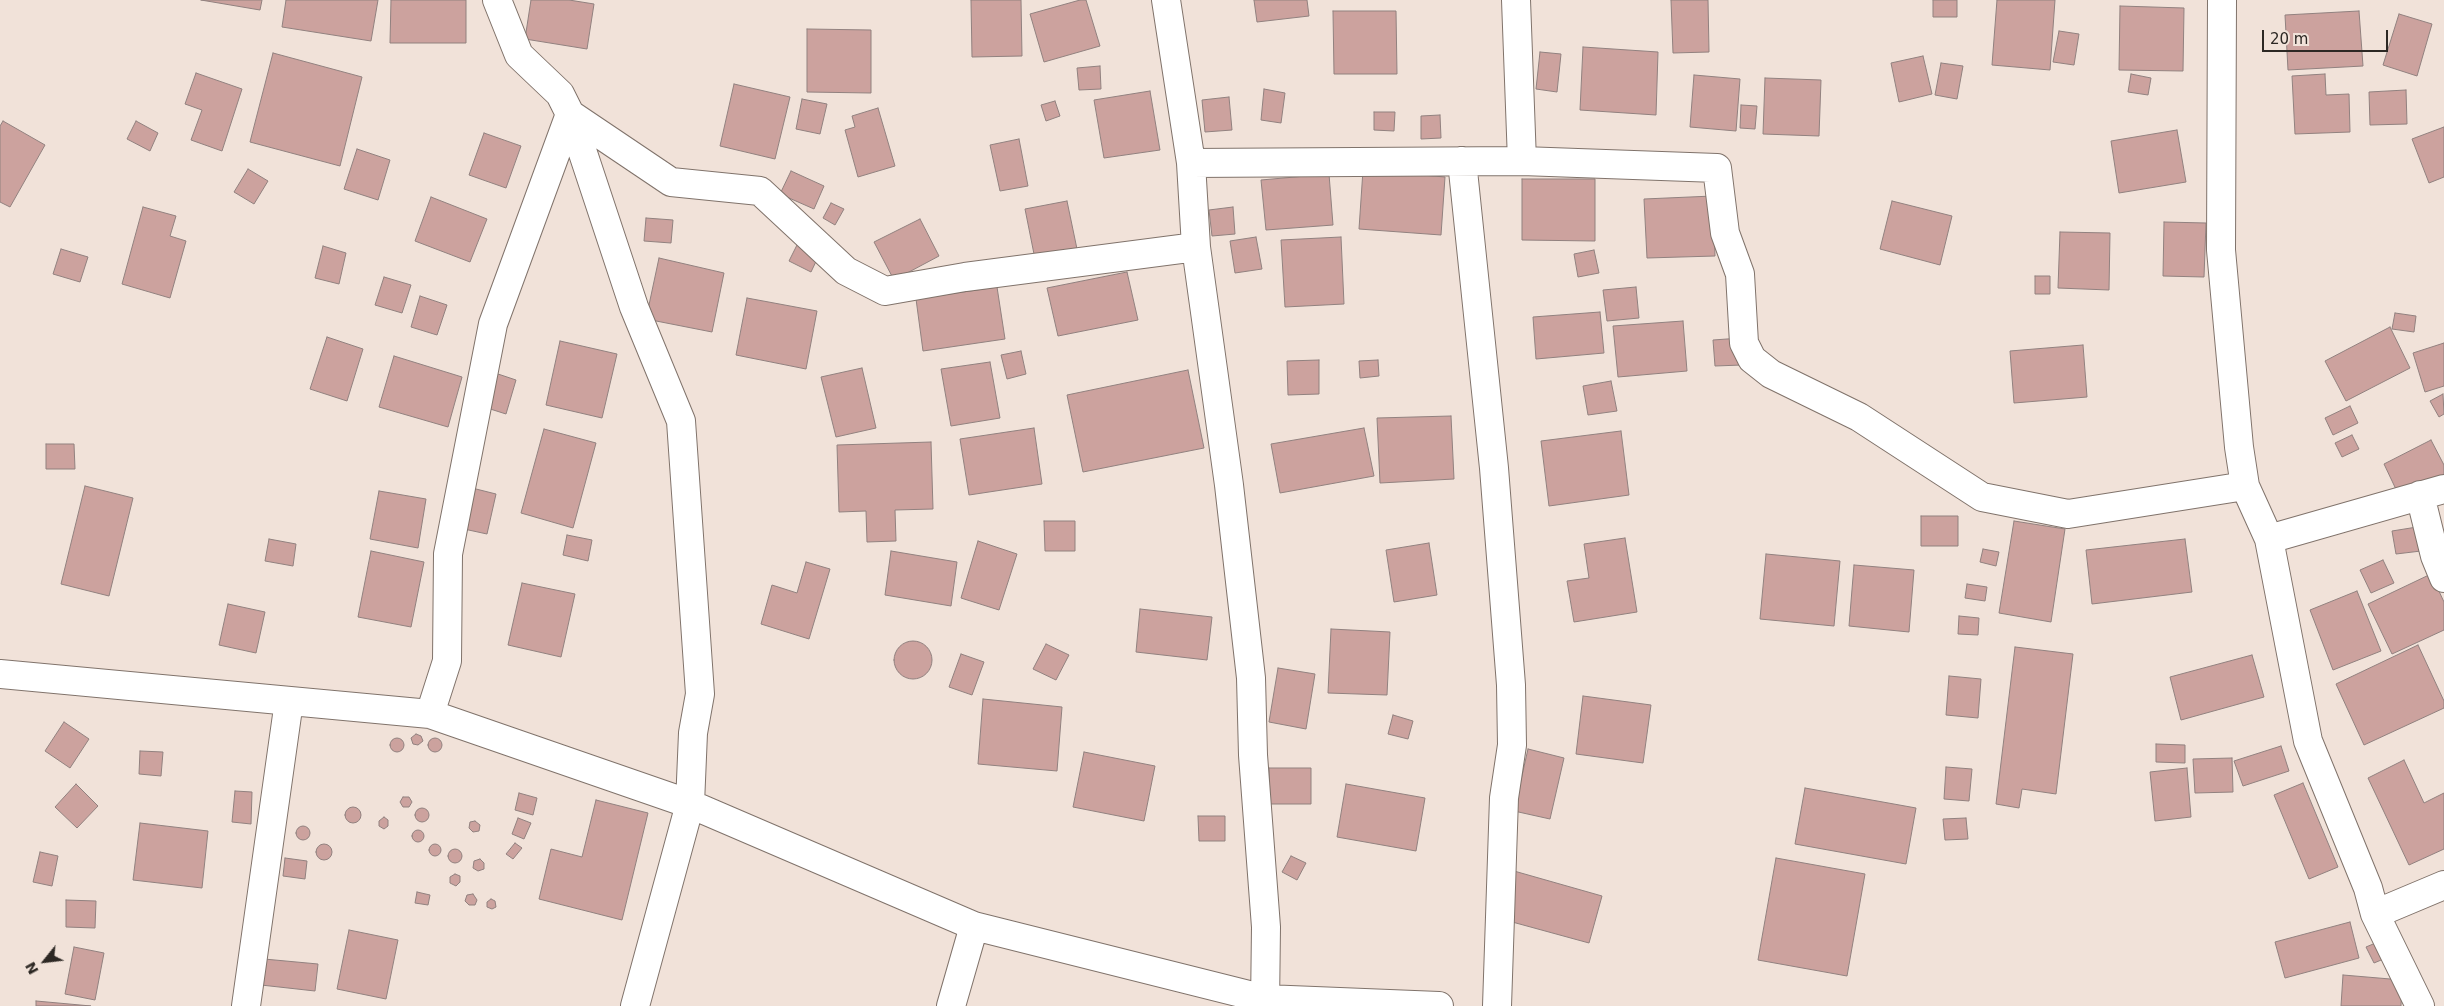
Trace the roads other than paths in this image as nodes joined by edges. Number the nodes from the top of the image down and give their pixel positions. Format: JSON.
{"nodes":[{"id":1,"x":497,"y":0,"type":"edge"},
{"id":2,"x":1166,"y":0,"type":"edge"},
{"id":3,"x":1516,"y":0,"type":"edge"},
{"id":4,"x":2222,"y":0,"type":"edge"},
{"id":5,"x":570,"y":114,"type":"junction"},
{"id":6,"x":1462,"y":160,"type":"junction"},
{"id":7,"x":1522,"y":161,"type":"junction"},
{"id":8,"x":1191,"y":163,"type":"junction"},
{"id":9,"x":1196,"y":247,"type":"junction"},
{"id":10,"x":2245,"y":486,"type":"junction"},
{"id":11,"x":2432,"y":492,"type":"edge"},
{"id":12,"x":2269,"y":539,"type":"junction"},
{"id":13,"x":2444,"y":578,"type":"edge"},
{"id":14,"x":1,"y":680,"type":"edge"},
{"id":15,"x":289,"y":701,"type":"junction"},
{"id":16,"x":430,"y":714,"type":"junction"},
{"id":17,"x":690,"y":804,"type":"junction"},
{"id":18,"x":2444,"y":885,"type":"edge"},
{"id":19,"x":2375,"y":914,"type":"junction"},
{"id":20,"x":974,"y":926,"type":"junction"},
{"id":21,"x":1265,"y":1002,"type":"edge"},
{"id":22,"x":246,"y":1006,"type":"edge"},
{"id":23,"x":635,"y":1006,"type":"edge"},
{"id":24,"x":952,"y":1006,"type":"edge"},
{"id":25,"x":1439,"y":1006,"type":"edge"},
{"id":26,"x":1497,"y":1006,"type":"edge"},
{"id":27,"x":2420,"y":1006,"type":"edge"}],
"edges":[{"from":1,"to":5,"type":"street"},
{"from":2,"to":8,"type":"street"},
{"from":3,"to":7,"type":"street"},
{"from":4,"to":10,"type":"street"},
{"from":5,"to":9,"type":"street"},
{"from":5,"to":16,"type":"street"},
{"from":5,"to":17,"type":"street"},
{"from":6,"to":7,"type":"street"},
{"from":6,"to":8,"type":"street"},
{"from":6,"to":26,"type":"street"},
{"from":7,"to":10,"type":"street"},
{"from":8,"to":9,"type":"street"},
{"from":9,"to":21,"type":"street"},
{"from":10,"to":12,"type":"street"},
{"from":11,"to":12,"type":"street"},
{"from":11,"to":13,"type":"street"},
{"from":12,"to":19,"type":"street"},
{"from":14,"to":15,"type":"street"},
{"from":15,"to":16,"type":"street"},
{"from":15,"to":22,"type":"street"},
{"from":16,"to":17,"type":"street"},
{"from":17,"to":20,"type":"street"},
{"from":17,"to":23,"type":"street"},
{"from":18,"to":19,"type":"street"},
{"from":19,"to":27,"type":"street"},
{"from":20,"to":21,"type":"street"},
{"from":20,"to":24,"type":"street"},
{"from":21,"to":25,"type":"street"}]}
